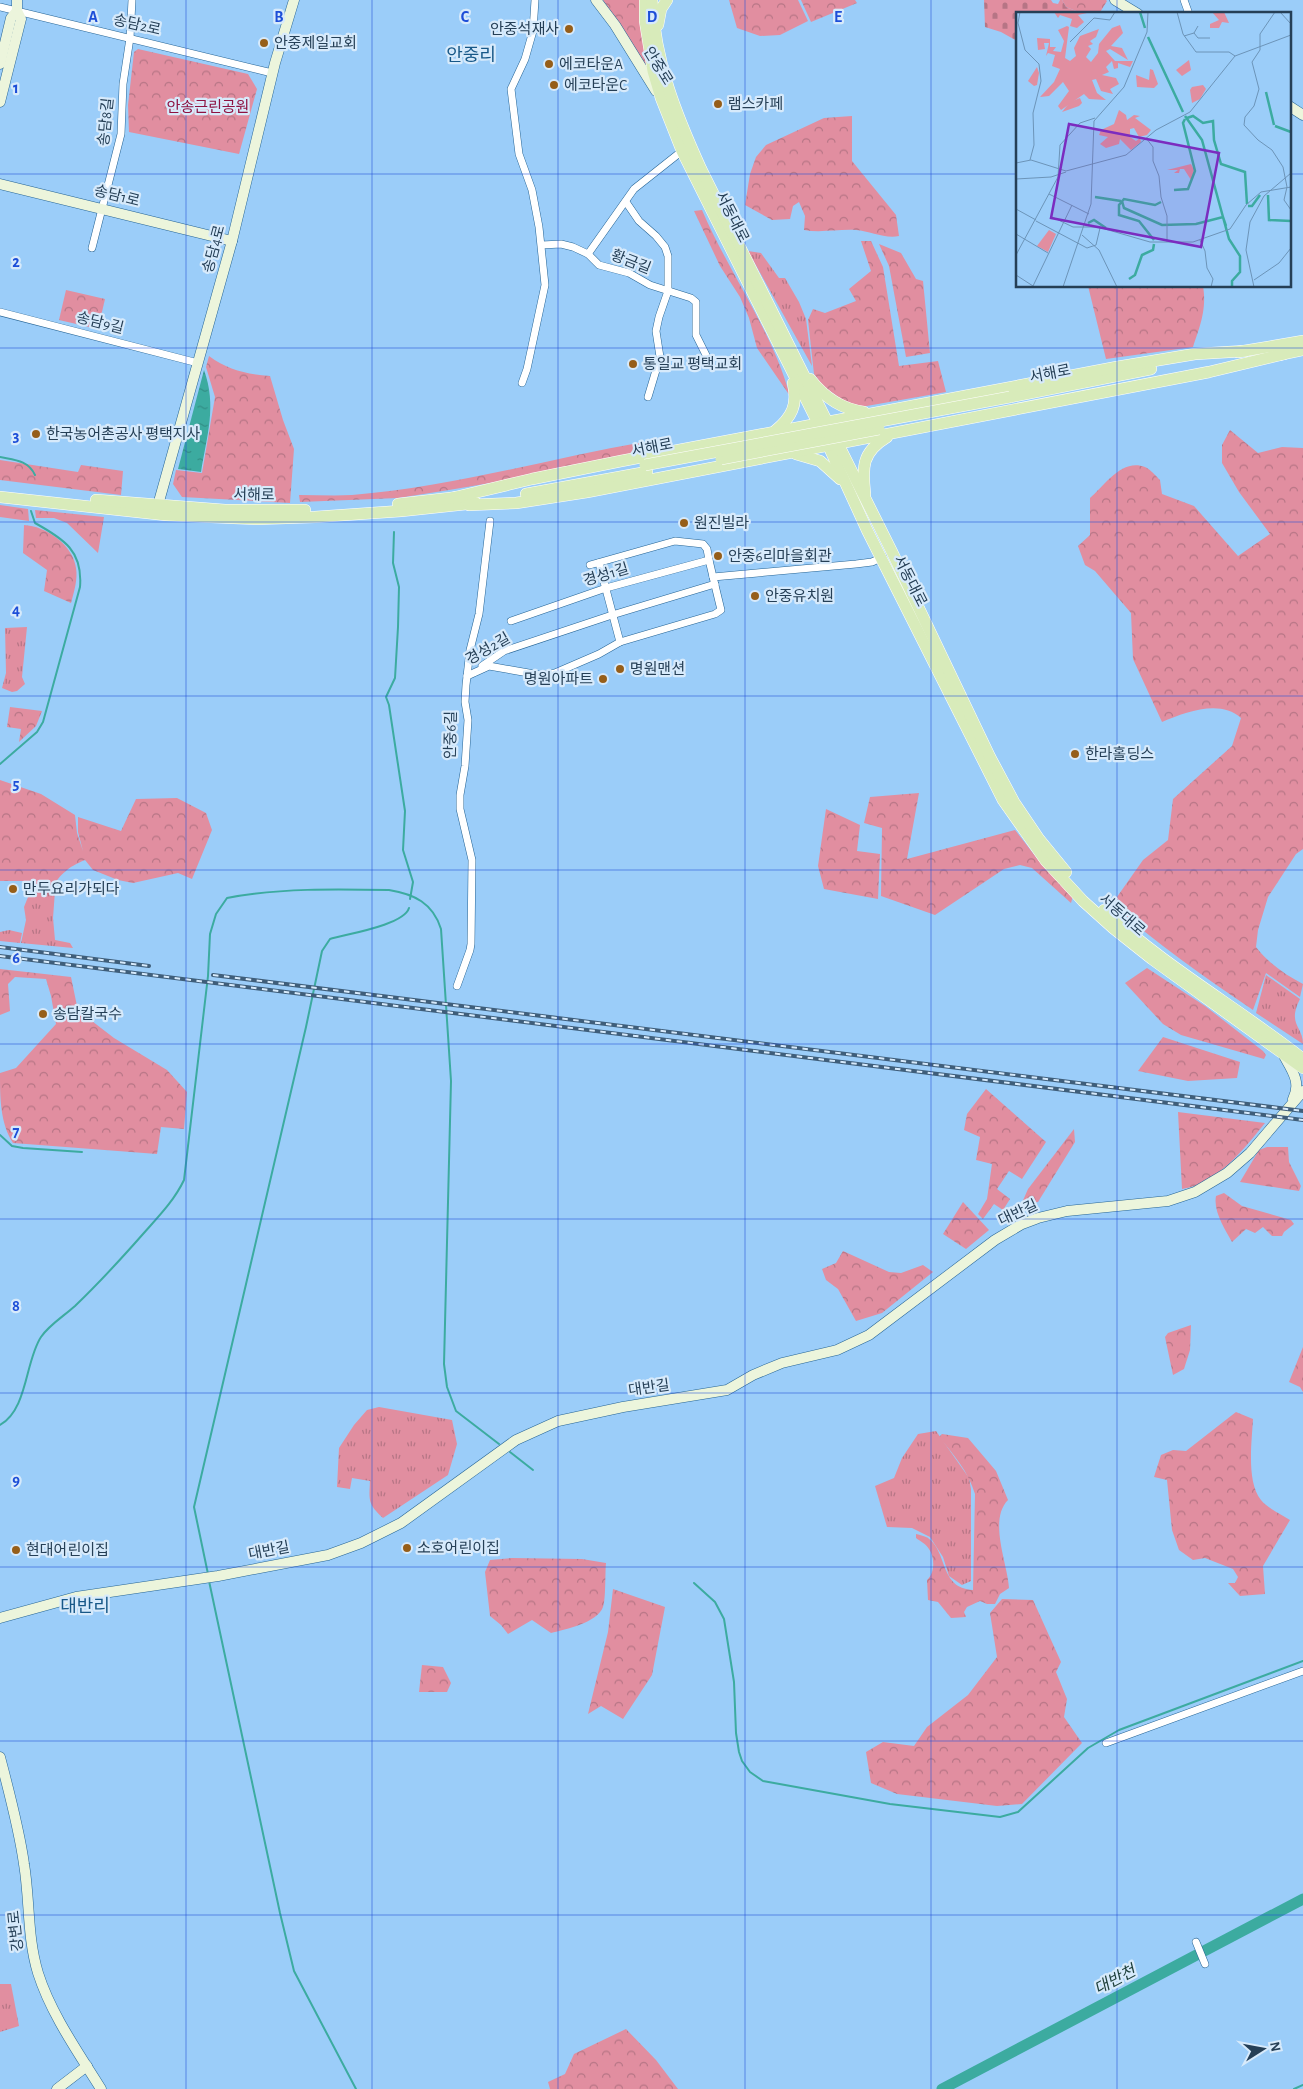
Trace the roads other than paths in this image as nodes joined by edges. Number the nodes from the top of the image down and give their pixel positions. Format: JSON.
{"nodes":[{"id":1,"x":132,"y":0,"type":"edge"},
{"id":2,"x":288,"y":0,"type":"edge"},
{"id":3,"x":294,"y":0,"type":"edge"},
{"id":4,"x":534,"y":0,"type":"edge"},
{"id":5,"x":596,"y":0,"type":"edge"},
{"id":6,"x":644,"y":0,"type":"edge"},
{"id":7,"x":652,"y":0,"type":"edge"},
{"id":8,"x":667,"y":0,"type":"edge"},
{"id":9,"x":1115,"y":0,"type":"edge"},
{"id":10,"x":1184,"y":0,"type":"edge"},
{"id":11,"x":17,"y":5,"type":"edge"},
{"id":12,"x":0,"y":7,"type":"edge"},
{"id":13,"x":1135,"y":12,"type":"edge"},
{"id":14,"x":1188,"y":12,"type":"edge"},
{"id":15,"x":655,"y":36,"type":"junction"},
{"id":16,"x":130,"y":38,"type":"junction"},
{"id":17,"x":275,"y":63,"type":"junction"},
{"id":18,"x":0,"y":64,"type":"edge"},
{"id":19,"x":268,"y":72,"type":"junction"},
{"id":20,"x":661,"y":98,"type":"junction"},
{"id":21,"x":0,"y":102,"type":"edge"},
{"id":22,"x":1290,"y":107,"type":"edge"},
{"id":23,"x":1303,"y":115,"type":"edge"},
{"id":24,"x":682,"y":151,"type":"junction"},
{"id":25,"x":0,"y":184,"type":"edge"},
{"id":26,"x":0,"y":190,"type":"edge"},
{"id":27,"x":626,"y":202,"type":"junction"},
{"id":28,"x":102,"y":211,"type":"junction"},
{"id":29,"x":228,"y":244,"type":"junction"},
{"id":30,"x":542,"y":245,"type":"junction"},
{"id":31,"x":92,"y":248,"type":"dead end"},
{"id":32,"x":588,"y":254,"type":"junction"},
{"id":33,"x":668,"y":291,"type":"junction"},
{"id":34,"x":0,"y":312,"type":"edge"},
{"id":35,"x":1303,"y":341,"type":"edge"},
{"id":36,"x":1303,"y":350,"type":"edge"},
{"id":37,"x":1244,"y":351,"type":"junction"},
{"id":38,"x":1284,"y":354,"type":"junction"},
{"id":39,"x":707,"y":357,"type":"dead end"},
{"id":40,"x":195,"y":362,"type":"junction"},
{"id":41,"x":792,"y":362,"type":"junction"},
{"id":42,"x":522,"y":383,"type":"dead end"},
{"id":43,"x":648,"y":397,"type":"dead end"},
{"id":44,"x":1010,"y":400,"type":"junction"},
{"id":45,"x":874,"y":414,"type":"junction"},
{"id":46,"x":822,"y":423,"type":"junction"},
{"id":47,"x":774,"y":432,"type":"junction"},
{"id":48,"x":894,"y":433,"type":"junction"},
{"id":49,"x":832,"y":445,"type":"junction"},
{"id":50,"x":789,"y":453,"type":"junction"},
{"id":51,"x":646,"y":468,"type":"junction"},
{"id":52,"x":848,"y":488,"type":"junction"},
{"id":53,"x":0,"y":489,"type":"edge"},
{"id":54,"x":0,"y":496,"type":"edge"},
{"id":55,"x":452,"y":498,"type":"junction"},
{"id":56,"x":867,"y":503,"type":"junction"},
{"id":57,"x":155,"y":505,"type":"junction"},
{"id":58,"x":469,"y":505,"type":"junction"},
{"id":59,"x":490,"y":521,"type":"dead end"},
{"id":60,"x":887,"y":555,"type":"junction"},
{"id":61,"x":709,"y":560,"type":"junction"},
{"id":62,"x":599,"y":563,"type":"junction"},
{"id":63,"x":590,"y":565,"type":"dead end"},
{"id":64,"x":714,"y":580,"type":"junction"},
{"id":65,"x":606,"y":588,"type":"junction"},
{"id":66,"x":612,"y":614,"type":"junction"},
{"id":67,"x":511,"y":621,"type":"dead end"},
{"id":68,"x":620,"y":642,"type":"junction"},
{"id":69,"x":467,"y":676,"type":"junction"},
{"id":70,"x":457,"y":986,"type":"dead end"},
{"id":71,"x":1283,"y":1054,"type":"junction"},
{"id":72,"x":1303,"y":1059,"type":"edge"},
{"id":73,"x":1303,"y":1068,"type":"edge"},
{"id":74,"x":1303,"y":1087,"type":"edge"},
{"id":75,"x":1303,"y":1091,"type":"edge"},
{"id":76,"x":1297,"y":1099,"type":"edge"},
{"id":77,"x":4,"y":1618,"type":"edge"},
{"id":78,"x":1303,"y":1671,"type":"edge"},
{"id":79,"x":1106,"y":1743,"type":"dead end"},
{"id":80,"x":0,"y":1756,"type":"edge"},
{"id":81,"x":1196,"y":1942,"type":"dead end"},
{"id":82,"x":1205,"y":1964,"type":"dead end"},
{"id":83,"x":87,"y":2066,"type":"junction"},
{"id":84,"x":57,"y":2089,"type":"edge"},
{"id":85,"x":101,"y":2089,"type":"edge"}],
"edges":[{"from":1,"to":16,"type":"street","name":"송담8길"},
{"from":2,"to":19,"type":"street","name":"송담4로"},
{"from":3,"to":17,"type":"street","name":"송담4로"},
{"from":4,"to":30,"type":"street"},
{"from":5,"to":20,"type":"street","name":"안중로"},
{"from":6,"to":20,"type":"main road","name":"서동대로"},
{"from":7,"to":15,"type":"main road","name":"서동대로"},
{"from":8,"to":15,"type":"main road"},
{"from":9,"to":13,"type":"street"},
{"from":10,"to":14,"type":"street"},
{"from":11,"to":12,"type":"street","name":"송담2로"},
{"from":11,"to":16,"type":"street","name":"송담2로"},
{"from":11,"to":18,"type":"street"},
{"from":11,"to":21,"type":"street"},
{"from":15,"to":41,"type":"main road","name":"서동대로"},
{"from":16,"to":19,"type":"street","name":"송담2로"},
{"from":16,"to":28,"type":"street","name":"송담8길"},
{"from":17,"to":19,"type":"street"},
{"from":17,"to":29,"type":"street","name":"송담4로"},
{"from":19,"to":29,"type":"street","name":"송담4로"},
{"from":20,"to":24,"type":"main road","name":"서동대로"},
{"from":22,"to":23,"type":"street"},
{"from":24,"to":27,"type":"street","name":"황금길"},
{"from":24,"to":41,"type":"main road","name":"서동대로"},
{"from":25,"to":28,"type":"street","name":"송담1로"},
{"from":26,"to":28,"type":"street","name":"송담1로"},
{"from":27,"to":32,"type":"street","name":"황금길"},
{"from":27,"to":33,"type":"street"},
{"from":28,"to":29,"type":"street","name":"송담1로"},
{"from":28,"to":31,"type":"street"},
{"from":29,"to":40,"type":"street","name":"송담4로"},
{"from":30,"to":32,"type":"street"},
{"from":30,"to":42,"type":"street"},
{"from":32,"to":33,"type":"street","name":"황금길"},
{"from":33,"to":39,"type":"street","name":"황금길"},
{"from":33,"to":43,"type":"street"},
{"from":34,"to":40,"type":"street","name":"송담9길"},
{"from":35,"to":37,"type":"main road","name":"서해로"},
{"from":36,"to":38,"type":"main road","name":"서해로"},
{"from":37,"to":44,"type":"main road","name":"서해로"},
{"from":37,"to":45,"type":"main road"},
{"from":38,"to":44,"type":"main road","name":"서해로"},
{"from":38,"to":48,"type":"main road"},
{"from":40,"to":57,"type":"street","name":"송담4로"},
{"from":41,"to":45,"type":"main road"},
{"from":41,"to":46,"type":"main road","name":"서동대로"},
{"from":41,"to":47,"type":"main road"},
{"from":44,"to":51,"type":"main road","name":"서해로","bridge":true},
{"from":45,"to":46,"type":"main road"},
{"from":46,"to":47,"type":"main road"},
{"from":46,"to":49,"type":"main road","name":"서동대로"},
{"from":47,"to":55,"type":"main road"},
{"from":48,"to":49,"type":"main road"},
{"from":48,"to":56,"type":"main road"},
{"from":49,"to":50,"type":"main road"},
{"from":49,"to":52,"type":"main road","name":"서동대로"},
{"from":49,"to":56,"type":"main road","name":"서동대로"},
{"from":50,"to":52,"type":"main road"},
{"from":50,"to":58,"type":"main road"},
{"from":51,"to":55,"type":"main road","name":"서해로"},
{"from":51,"to":58,"type":"main road","name":"서해로"},
{"from":52,"to":60,"type":"main road","name":"서동대로"},
{"from":53,"to":57,"type":"main road","name":"서해로"},
{"from":54,"to":58,"type":"main road","name":"서해로"},
{"from":55,"to":57,"type":"main road","name":"서해로"},
{"from":56,"to":60,"type":"main road","name":"서동대로"},
{"from":59,"to":69,"type":"street","name":"안중6길"},
{"from":60,"to":64,"type":"street"},
{"from":60,"to":71,"type":"main road","name":"서동대로"},
{"from":60,"to":72,"type":"main road","name":"서동대로"},
{"from":61,"to":62,"type":"street","name":"경성1길"},
{"from":61,"to":64,"type":"street","name":"경성1길"},
{"from":61,"to":65,"type":"street","name":"경성1길"},
{"from":62,"to":63,"type":"street"},
{"from":62,"to":65,"type":"street"},
{"from":64,"to":66,"type":"street","name":"경성2길"},
{"from":64,"to":68,"type":"street","name":"경성2길"},
{"from":65,"to":66,"type":"street"},
{"from":65,"to":67,"type":"street","name":"경성1길"},
{"from":66,"to":68,"type":"street"},
{"from":66,"to":69,"type":"street","name":"경성2길"},
{"from":68,"to":69,"type":"street","name":"경성2길"},
{"from":69,"to":70,"type":"street","name":"안중6길"},
{"from":71,"to":73,"type":"main road","name":"서동대로"},
{"from":71,"to":76,"type":"street"},
{"from":74,"to":76,"type":"street","name":"대반길"},
{"from":75,"to":76,"type":"street"},
{"from":76,"to":77,"type":"street","name":"대반길"},
{"from":78,"to":79,"type":"street"},
{"from":80,"to":83,"type":"street","name":"강변로"},
{"from":81,"to":82,"type":"street"},
{"from":83,"to":84,"type":"street"},
{"from":83,"to":85,"type":"street","name":"강변로"}]}
